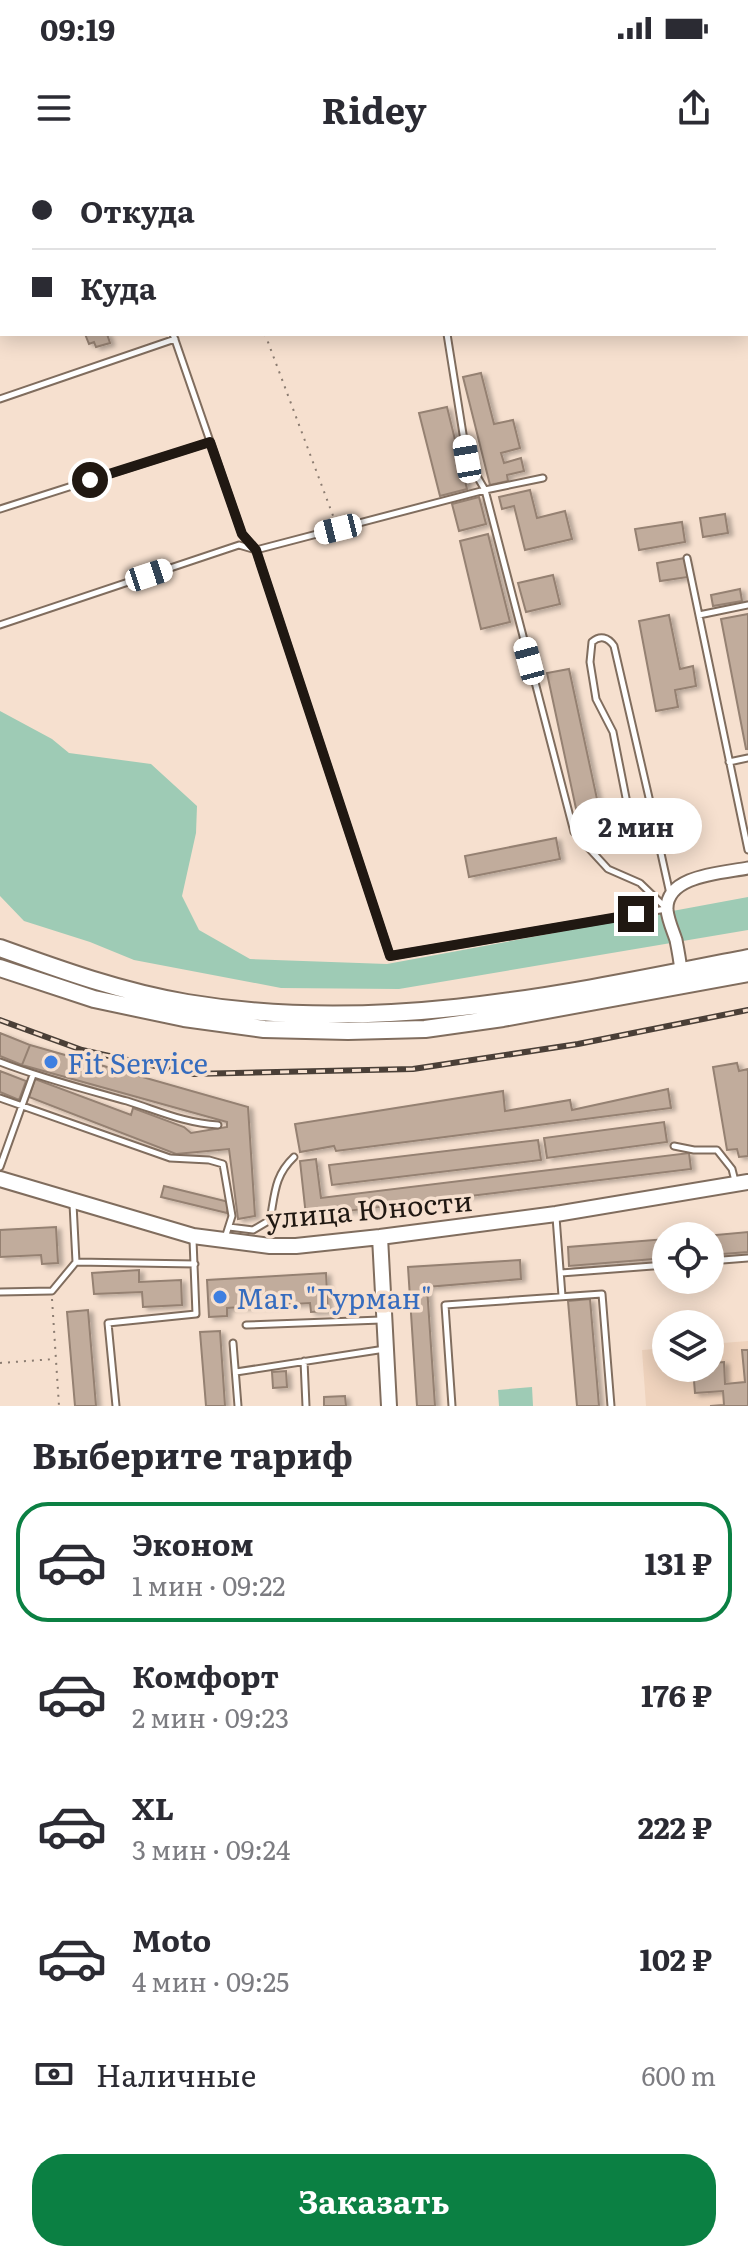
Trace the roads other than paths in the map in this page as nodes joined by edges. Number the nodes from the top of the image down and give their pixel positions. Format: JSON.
{"nodes":[{"id":1,"x":447,"y":336,"type":"edge"},
{"id":2,"x":174,"y":337,"type":"edge"},
{"id":3,"x":0,"y":399,"type":"edge"},
{"id":4,"x":210,"y":442,"type":"junction"},
{"id":5,"x":543,"y":478,"type":"dead end"},
{"id":6,"x":485,"y":490,"type":"junction"},
{"id":7,"x":0,"y":509,"type":"edge"},
{"id":8,"x":256,"y":550,"type":"junction"},
{"id":9,"x":687,"y":558,"type":"dead end"},
{"id":10,"x":748,"y":605,"type":"edge"},
{"id":11,"x":699,"y":615,"type":"junction"},
{"id":12,"x":0,"y":625,"type":"edge"},
{"id":13,"x":748,"y":758,"type":"edge"},
{"id":14,"x":729,"y":762,"type":"junction"},
{"id":15,"x":654,"y":822,"type":"junction"},
{"id":16,"x":748,"y":850,"type":"edge"},
{"id":17,"x":748,"y":868,"type":"edge"},
{"id":18,"x":670,"y":895,"type":"junction"},
{"id":19,"x":667,"y":908,"type":"junction"},
{"id":20,"x":0,"y":941,"type":"edge"},
{"id":21,"x":0,"y":948,"type":"edge"},
{"id":22,"x":748,"y":958,"type":"edge"},
{"id":23,"x":39,"y":962,"type":"junction"},
{"id":24,"x":0,"y":968,"type":"edge"},
{"id":25,"x":681,"y":971,"type":"junction"},
{"id":26,"x":748,"y":973,"type":"edge"},
{"id":27,"x":0,"y":1062,"type":"edge"},
{"id":28,"x":33,"y":1075,"type":"junction"},
{"id":29,"x":0,"y":1098,"type":"edge"},
{"id":30,"x":21,"y":1106,"type":"junction"},
{"id":31,"x":218,"y":1125,"type":"dead end"},
{"id":32,"x":674,"y":1146,"type":"dead end"},
{"id":33,"x":294,"y":1157,"type":"dead end"},
{"id":34,"x":0,"y":1167,"type":"edge"},
{"id":35,"x":0,"y":1179,"type":"edge"},
{"id":36,"x":742,"y":1183,"type":"edge"},
{"id":37,"x":72,"y":1202,"type":"junction"},
{"id":38,"x":556,"y":1214,"type":"junction"},
{"id":39,"x":226,"y":1234,"type":"junction"},
{"id":40,"x":193,"y":1236,"type":"junction"},
{"id":41,"x":380,"y":1237,"type":"junction"},
{"id":42,"x":748,"y":1258,"type":"edge"},
{"id":43,"x":724,"y":1260,"type":"edge"},
{"id":44,"x":76,"y":1262,"type":"junction"},
{"id":45,"x":195,"y":1264,"type":"junction"},
{"id":46,"x":652,"y":1266,"type":"edge"},
{"id":47,"x":561,"y":1273,"type":"junction"},
{"id":48,"x":0,"y":1292,"type":"edge"},
{"id":49,"x":562,"y":1296,"type":"junction"},
{"id":50,"x":385,"y":1320,"type":"junction"},
{"id":51,"x":246,"y":1325,"type":"dead end"},
{"id":52,"x":233,"y":1343,"type":"dead end"},
{"id":53,"x":386,"y":1349,"type":"junction"},
{"id":54,"x":304,"y":1361,"type":"junction"},
{"id":55,"x":236,"y":1372,"type":"junction"},
{"id":56,"x":116,"y":1406,"type":"edge"},
{"id":57,"x":238,"y":1406,"type":"edge"},
{"id":58,"x":306,"y":1406,"type":"edge"},
{"id":59,"x":389,"y":1406,"type":"edge"},
{"id":60,"x":452,"y":1406,"type":"edge"},
{"id":61,"x":611,"y":1406,"type":"edge"}],
"edges":[{"from":1,"to":6,"type":"lane"},
{"from":2,"to":3,"type":"lane"},
{"from":2,"to":4,"type":"lane"},
{"from":4,"to":7,"type":"lane"},
{"from":4,"to":8,"type":"lane"},
{"from":5,"to":6,"type":"lane"},
{"from":6,"to":8,"type":"lane"},
{"from":6,"to":19,"type":"lane"},
{"from":8,"to":12,"type":"lane"},
{"from":8,"to":19,"type":"lane"},
{"from":9,"to":11,"type":"lane"},
{"from":10,"to":11,"type":"lane"},
{"from":11,"to":14,"type":"lane"},
{"from":13,"to":14,"type":"lane"},
{"from":14,"to":16,"type":"lane"},
{"from":15,"to":15,"type":"lane"},
{"from":15,"to":18,"type":"lane"},
{"from":17,"to":18,"type":"street"},
{"from":18,"to":19,"type":"street"},
{"from":19,"to":25,"type":"street"},
{"from":20,"to":23,"type":"main road"},
{"from":21,"to":23,"type":"main road"},
{"from":22,"to":25,"type":"main road"},
{"from":23,"to":25,"type":"main road"},
{"from":24,"to":26,"type":"main road"},
{"from":27,"to":28,"type":"lane"},
{"from":28,"to":30,"type":"lane"},
{"from":28,"to":31,"type":"lane"},
{"from":29,"to":30,"type":"lane"},
{"from":30,"to":34,"type":"lane"},
{"from":30,"to":39,"type":"lane"},
{"from":32,"to":36,"type":"lane"},
{"from":33,"to":39,"type":"lane"},
{"from":35,"to":37,"type":"street","name":"улица Юности"},
{"from":36,"to":38,"type":"street","name":"улица Юности"},
{"from":37,"to":40,"type":"street","name":"улица Юности"},
{"from":37,"to":44,"type":"lane"},
{"from":38,"to":41,"type":"street","name":"улица Юности"},
{"from":38,"to":47,"type":"lane"},
{"from":39,"to":40,"type":"street","name":"улица Юности"},
{"from":39,"to":41,"type":"street","name":"улица Юности"},
{"from":40,"to":45,"type":"lane"},
{"from":41,"to":50,"type":"street"},
{"from":42,"to":43,"type":"lane"},
{"from":44,"to":45,"type":"lane"},
{"from":44,"to":48,"type":"lane"},
{"from":45,"to":56,"type":"lane"},
{"from":46,"to":47,"type":"lane"},
{"from":47,"to":49,"type":"lane"},
{"from":49,"to":60,"type":"lane"},
{"from":49,"to":61,"type":"lane"},
{"from":50,"to":51,"type":"lane"},
{"from":50,"to":53,"type":"street"},
{"from":52,"to":55,"type":"lane"},
{"from":53,"to":54,"type":"lane"},
{"from":53,"to":59,"type":"street"},
{"from":54,"to":55,"type":"lane"},
{"from":54,"to":58,"type":"lane"},
{"from":55,"to":57,"type":"lane"}]}
